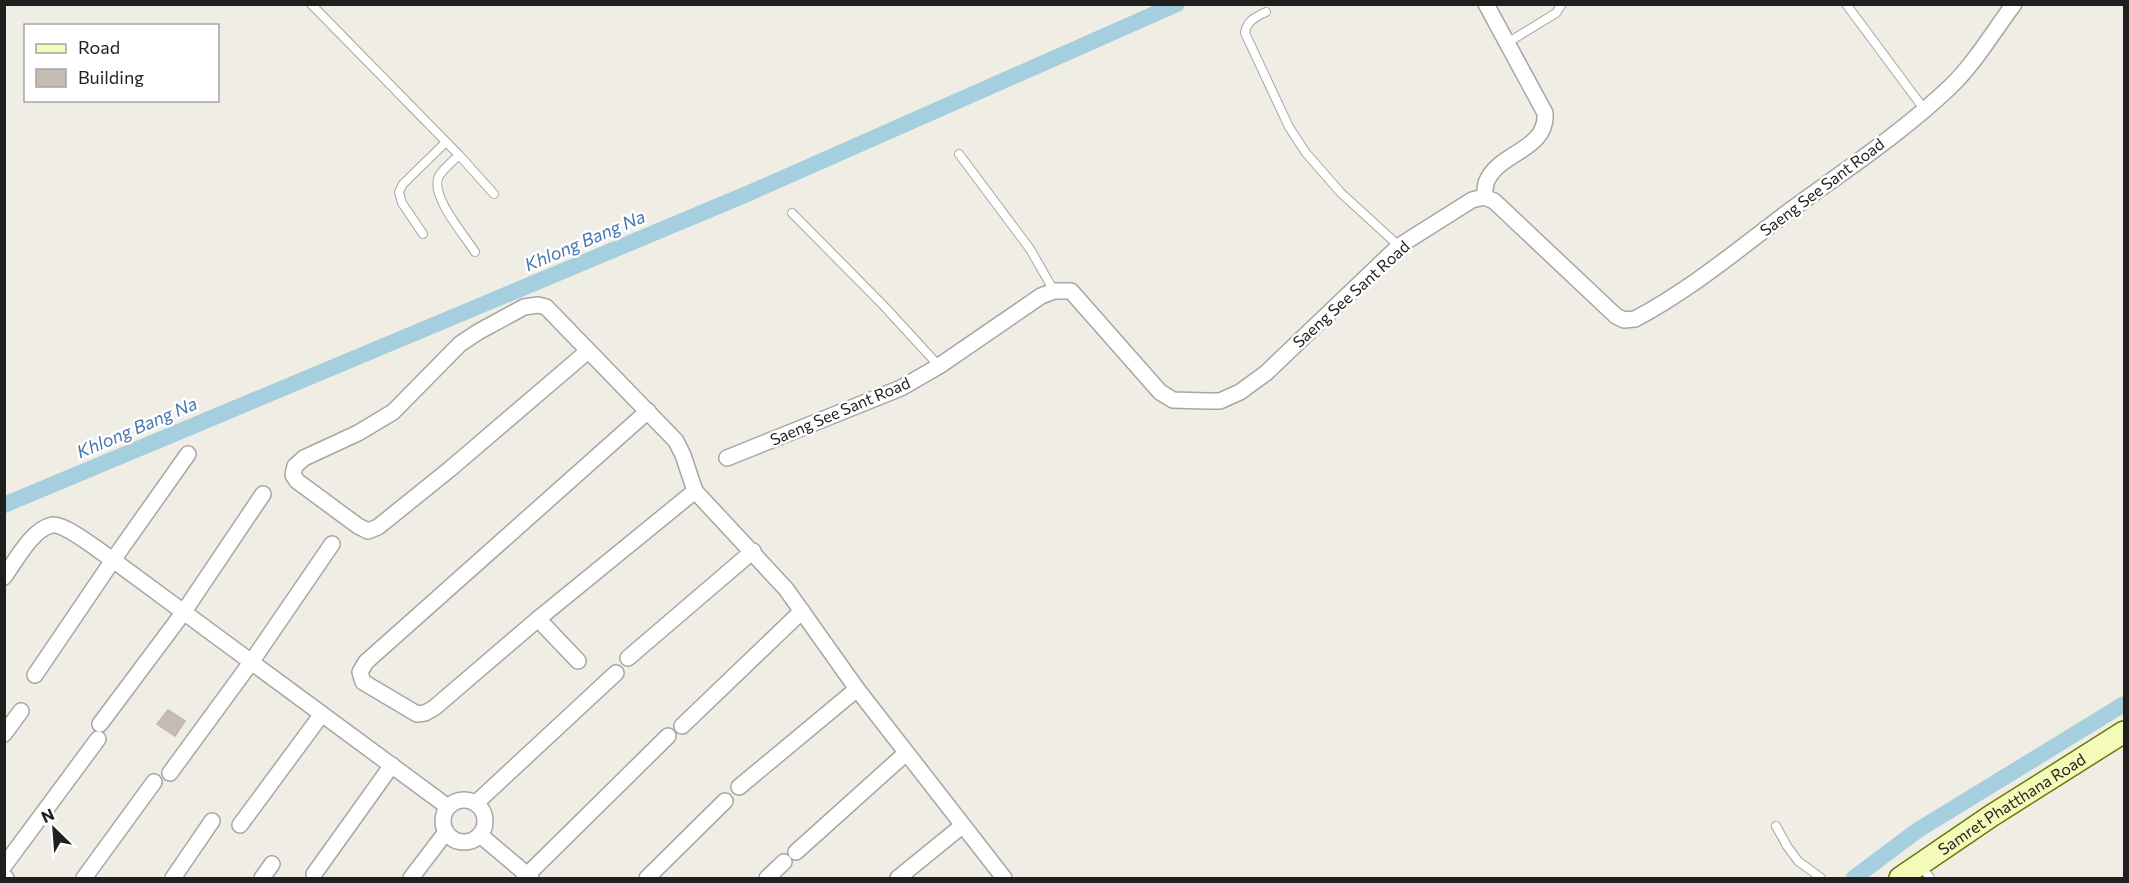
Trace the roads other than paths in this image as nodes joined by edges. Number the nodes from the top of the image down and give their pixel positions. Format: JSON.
{"nodes":[{"id":1,"x":311,"y":4,"type":"edge"},
{"id":2,"x":1486,"y":4,"type":"edge"},
{"id":3,"x":1562,"y":4,"type":"edge"},
{"id":4,"x":1846,"y":4,"type":"edge"},
{"id":5,"x":2014,"y":4,"type":"edge"},
{"id":6,"x":1266,"y":12,"type":"dead end"},
{"id":7,"x":1507,"y":43,"type":"junction"},
{"id":8,"x":1924,"y":109,"type":"junction"},
{"id":9,"x":446,"y":142,"type":"junction"},
{"id":10,"x":959,"y":154,"type":"dead end"},
{"id":11,"x":459,"y":155,"type":"junction"},
{"id":12,"x":494,"y":194,"type":"dead end"},
{"id":13,"x":1484,"y":197,"type":"junction"},
{"id":14,"x":792,"y":213,"type":"dead end"},
{"id":15,"x":423,"y":234,"type":"dead end"},
{"id":16,"x":1399,"y":246,"type":"junction"},
{"id":17,"x":475,"y":252,"type":"dead end"},
{"id":18,"x":1054,"y":291,"type":"junction"},
{"id":19,"x":588,"y":351,"type":"junction"},
{"id":20,"x":939,"y":366,"type":"junction"},
{"id":21,"x":648,"y":411,"type":"junction"},
{"id":22,"x":188,"y":454,"type":"dead end"},
{"id":23,"x":727,"y":458,"type":"dead end"},
{"id":24,"x":695,"y":491,"type":"junction"},
{"id":25,"x":263,"y":494,"type":"dead end"},
{"id":26,"x":332,"y":544,"type":"dead end"},
{"id":27,"x":753,"y":550,"type":"junction"},
{"id":28,"x":113,"y":560,"type":"junction"},
{"id":29,"x":4,"y":577,"type":"edge"},
{"id":30,"x":802,"y":611,"type":"junction"},
{"id":31,"x":183,"y":613,"type":"junction"},
{"id":32,"x":538,"y":619,"type":"junction"},
{"id":33,"x":627,"y":658,"type":"dead end"},
{"id":34,"x":578,"y":661,"type":"dead end"},
{"id":35,"x":252,"y":662,"type":"junction"},
{"id":36,"x":616,"y":673,"type":"dead end"},
{"id":37,"x":35,"y":675,"type":"dead end"},
{"id":38,"x":857,"y":689,"type":"junction"},
{"id":39,"x":21,"y":711,"type":"dead end"},
{"id":40,"x":322,"y":714,"type":"junction"},
{"id":41,"x":682,"y":726,"type":"dead end"},
{"id":42,"x":2124,"y":732,"type":"edge"},
{"id":43,"x":4,"y":734,"type":"edge"},
{"id":44,"x":668,"y":736,"type":"dead end"},
{"id":45,"x":905,"y":753,"type":"junction"},
{"id":46,"x":392,"y":765,"type":"junction"},
{"id":47,"x":170,"y":773,"type":"dead end"},
{"id":48,"x":154,"y":782,"type":"dead end"},
{"id":49,"x":739,"y":787,"type":"dead end"},
{"id":50,"x":725,"y":801,"type":"dead end"},
{"id":51,"x":476,"y":803,"type":"junction"},
{"id":52,"x":448,"y":807,"type":"junction"},
{"id":53,"x":212,"y":821,"type":"dead end"},
{"id":54,"x":240,"y":825,"type":"dead end"},
{"id":55,"x":962,"y":826,"type":"junction"},
{"id":56,"x":1776,"y":826,"type":"dead end"},
{"id":57,"x":446,"y":832,"type":"junction"},
{"id":58,"x":480,"y":835,"type":"junction"},
{"id":59,"x":272,"y":864,"type":"dead end"},
{"id":60,"x":4,"y":866,"type":"edge"},
{"id":61,"x":1925,"y":872,"type":"edge"},
{"id":62,"x":314,"y":874,"type":"dead end"},
{"id":63,"x":527,"y":877,"type":"edge"},
{"id":64,"x":1819,"y":877,"type":"edge"},
{"id":65,"x":84,"y":879,"type":"edge"},
{"id":66,"x":173,"y":879,"type":"edge"},
{"id":67,"x":262,"y":879,"type":"edge"},
{"id":68,"x":411,"y":879,"type":"edge"},
{"id":69,"x":647,"y":879,"type":"edge"},
{"id":70,"x":767,"y":879,"type":"edge"},
{"id":71,"x":898,"y":879,"type":"edge"},
{"id":72,"x":1004,"y":879,"type":"edge"},
{"id":73,"x":1900,"y":879,"type":"edge"}],
"edges":[{"from":1,"to":9,"type":"lane"},
{"from":2,"to":7,"type":"street"},
{"from":3,"to":7,"type":"lane"},
{"from":4,"to":8,"type":"lane"},
{"from":5,"to":8,"type":"street","name":"Saeng See Sant Road"},
{"from":6,"to":16,"type":"lane"},
{"from":7,"to":13,"type":"street"},
{"from":8,"to":13,"type":"street","name":"Saeng See Sant Road"},
{"from":9,"to":11,"type":"lane"},
{"from":9,"to":15,"type":"lane"},
{"from":10,"to":18,"type":"lane"},
{"from":11,"to":12,"type":"lane"},
{"from":11,"to":17,"type":"lane"},
{"from":13,"to":16,"type":"street","name":"Saeng See Sant Road"},
{"from":14,"to":20,"type":"lane"},
{"from":16,"to":18,"type":"street","name":"Saeng See Sant Road"},
{"from":18,"to":20,"type":"street","name":"Saeng See Sant Road"},
{"from":19,"to":19,"type":"street"},
{"from":19,"to":21,"type":"street"},
{"from":20,"to":23,"type":"street","name":"Saeng See Sant Road"},
{"from":21,"to":24,"type":"street"},
{"from":21,"to":32,"type":"street"},
{"from":22,"to":28,"type":"street"},
{"from":24,"to":27,"type":"street"},
{"from":24,"to":32,"type":"street"},
{"from":25,"to":31,"type":"street"},
{"from":26,"to":35,"type":"street"},
{"from":27,"to":30,"type":"street"},
{"from":27,"to":33,"type":"street"},
{"from":28,"to":29,"type":"street"},
{"from":28,"to":31,"type":"street"},
{"from":28,"to":37,"type":"street"},
{"from":30,"to":38,"type":"street"},
{"from":30,"to":41,"type":"street"},
{"from":31,"to":35,"type":"street"},
{"from":31,"to":60,"type":"street"},
{"from":32,"to":34,"type":"street"},
{"from":35,"to":40,"type":"street"},
{"from":35,"to":47,"type":"street"},
{"from":36,"to":51,"type":"street"},
{"from":38,"to":45,"type":"street"},
{"from":38,"to":49,"type":"street"},
{"from":39,"to":43,"type":"street"},
{"from":40,"to":46,"type":"street"},
{"from":40,"to":54,"type":"street"},
{"from":42,"to":61,"type":"street","name":"Samret Phatthana Road"},
{"from":44,"to":63,"type":"street"},
{"from":45,"to":55,"type":"street"},
{"from":45,"to":70,"type":"street"},
{"from":46,"to":52,"type":"street"},
{"from":46,"to":62,"type":"street"},
{"from":48,"to":65,"type":"street"},
{"from":50,"to":69,"type":"street"},
{"from":51,"to":52,"type":"street"},
{"from":51,"to":58,"type":"street"},
{"from":52,"to":57,"type":"street"},
{"from":53,"to":66,"type":"street"},
{"from":55,"to":71,"type":"street"},
{"from":55,"to":72,"type":"street"},
{"from":56,"to":64,"type":"lane"},
{"from":57,"to":58,"type":"street"},
{"from":57,"to":68,"type":"street"},
{"from":58,"to":63,"type":"street"},
{"from":59,"to":67,"type":"street"},
{"from":61,"to":73,"type":"street","name":"Samret Phatthana Road"}]}
